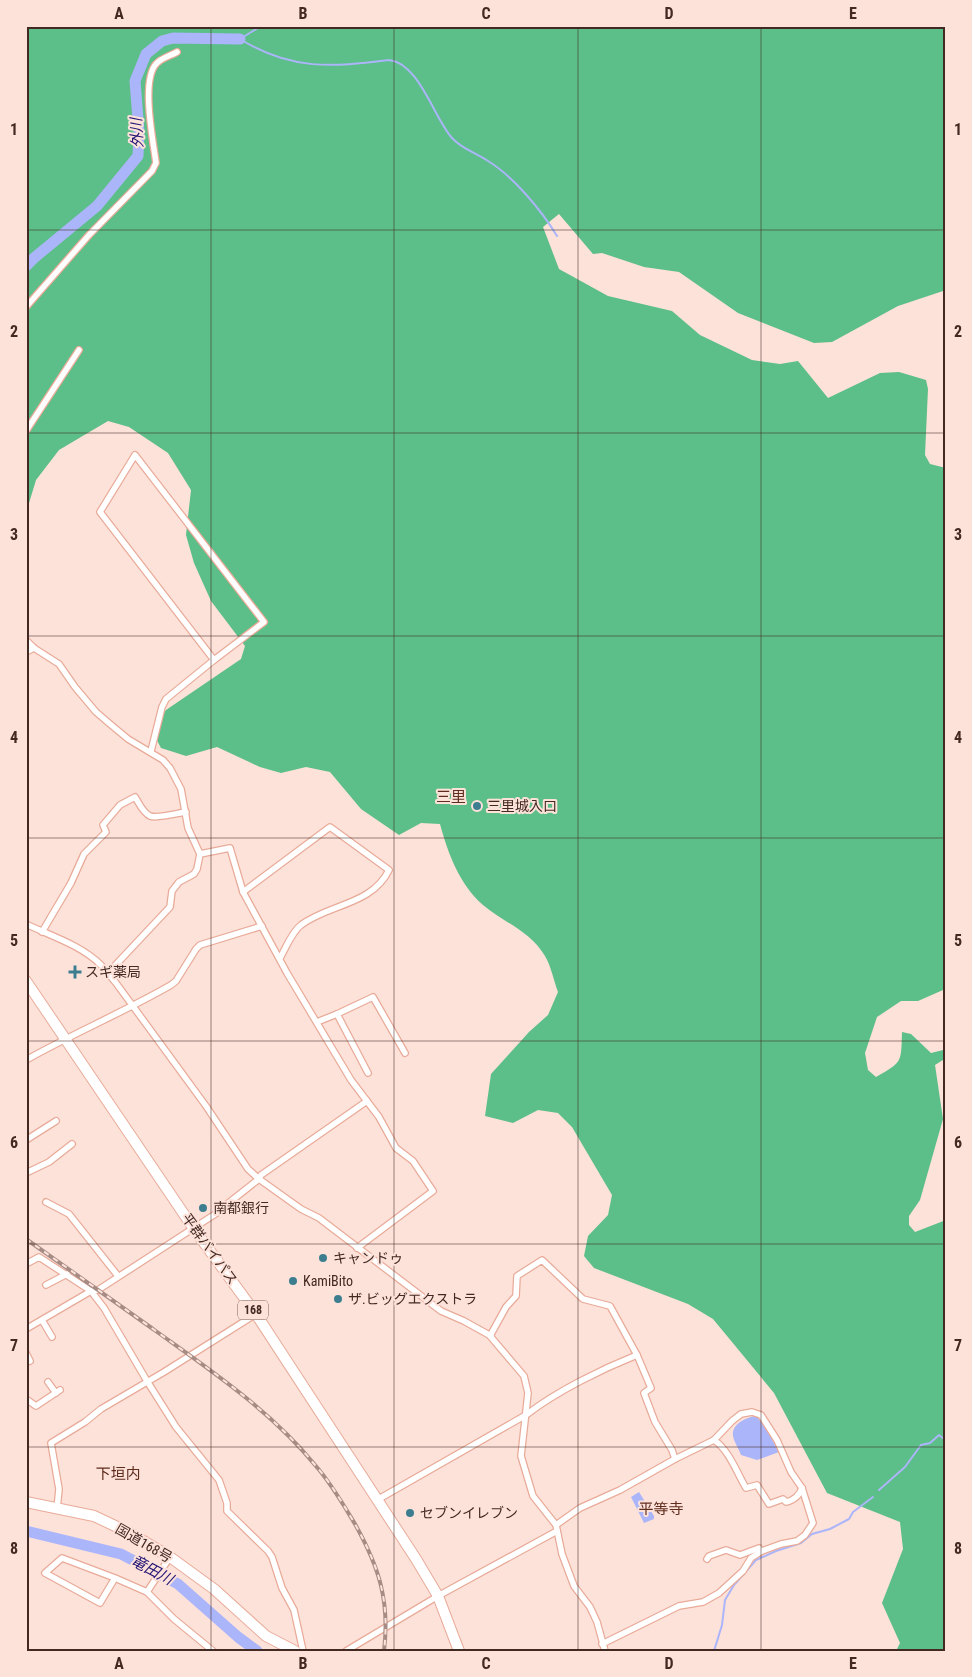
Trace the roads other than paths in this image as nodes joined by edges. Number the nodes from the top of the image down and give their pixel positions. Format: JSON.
{"nodes":[{"id":1,"x":177,"y":52,"type":"dead end"},
{"id":2,"x":26,"y":307,"type":"edge"},
{"id":3,"x":79,"y":350,"type":"dead end"},
{"id":4,"x":26,"y":431,"type":"edge"},
{"id":5,"x":26,"y":640,"type":"edge"},
{"id":6,"x":34,"y":648,"type":"junction"},
{"id":7,"x":26,"y":652,"type":"edge"},
{"id":8,"x":214,"y":660,"type":"junction"},
{"id":9,"x":151,"y":752,"type":"junction"},
{"id":10,"x":186,"y":812,"type":"junction"},
{"id":11,"x":200,"y":854,"type":"junction"},
{"id":12,"x":243,"y":892,"type":"junction"},
{"id":13,"x":26,"y":924,"type":"edge"},
{"id":14,"x":262,"y":926,"type":"junction"},
{"id":15,"x":42,"y":932,"type":"junction"},
{"id":16,"x":280,"y":958,"type":"junction"},
{"id":17,"x":108,"y":973,"type":"junction"},
{"id":18,"x":26,"y":981,"type":"edge"},
{"id":19,"x":133,"y":1007,"type":"junction"},
{"id":20,"x":337,"y":1014,"type":"junction"},
{"id":21,"x":317,"y":1022,"type":"junction"},
{"id":22,"x":66,"y":1038,"type":"junction"},
{"id":23,"x":406,"y":1053,"type":"dead end"},
{"id":24,"x":26,"y":1060,"type":"edge"},
{"id":25,"x":368,"y":1073,"type":"dead end"},
{"id":26,"x":367,"y":1101,"type":"junction"},
{"id":27,"x":56,"y":1121,"type":"dead end"},
{"id":28,"x":26,"y":1140,"type":"edge"},
{"id":29,"x":72,"y":1144,"type":"dead end"},
{"id":30,"x":26,"y":1172,"type":"edge"},
{"id":31,"x":259,"y":1179,"type":"junction"},
{"id":32,"x":46,"y":1202,"type":"dead end"},
{"id":33,"x":194,"y":1229,"type":"junction"},
{"id":34,"x":357,"y":1248,"type":"junction"},
{"id":35,"x":26,"y":1264,"type":"edge"},
{"id":36,"x":67,"y":1274,"type":"junction"},
{"id":37,"x":118,"y":1276,"type":"junction"},
{"id":38,"x":46,"y":1285,"type":"dead end"},
{"id":39,"x":91,"y":1292,"type":"junction"},
{"id":40,"x":256,"y":1314,"type":"junction"},
{"id":41,"x":42,"y":1320,"type":"junction"},
{"id":42,"x":26,"y":1330,"type":"edge"},
{"id":43,"x":490,"y":1336,"type":"junction"},
{"id":44,"x":52,"y":1337,"type":"dead end"},
{"id":45,"x":26,"y":1353,"type":"edge"},
{"id":46,"x":637,"y":1355,"type":"junction"},
{"id":47,"x":26,"y":1362,"type":"edge"},
{"id":48,"x":147,"y":1381,"type":"junction"},
{"id":49,"x":48,"y":1382,"type":"dead end"},
{"id":50,"x":26,"y":1399,"type":"edge"},
{"id":51,"x":526,"y":1415,"type":"junction"},
{"id":52,"x":714,"y":1440,"type":"junction"},
{"id":53,"x":675,"y":1459,"type":"junction"},
{"id":54,"x":802,"y":1488,"type":"junction"},
{"id":55,"x":377,"y":1500,"type":"junction"},
{"id":56,"x":26,"y":1502,"type":"edge"},
{"id":57,"x":57,"y":1509,"type":"junction"},
{"id":58,"x":557,"y":1528,"type":"junction"},
{"id":59,"x":758,"y":1548,"type":"dead end"},
{"id":60,"x":170,"y":1556,"type":"junction"},
{"id":61,"x":707,"y":1559,"type":"dead end"},
{"id":62,"x":115,"y":1578,"type":"junction"},
{"id":63,"x":147,"y":1592,"type":"junction"},
{"id":64,"x":438,"y":1596,"type":"junction"},
{"id":65,"x":602,"y":1644,"type":"junction"},
{"id":66,"x":214,"y":1651,"type":"edge"},
{"id":67,"x":295,"y":1651,"type":"edge"},
{"id":68,"x":303,"y":1651,"type":"edge"},
{"id":69,"x":346,"y":1651,"type":"edge"},
{"id":70,"x":459,"y":1651,"type":"edge"},
{"id":71,"x":605,"y":1651,"type":"edge"}],
"edges":[{"from":1,"to":2,"type":"street"},
{"from":3,"to":4,"type":"street"},
{"from":5,"to":6,"type":"street"},
{"from":6,"to":7,"type":"street"},
{"from":6,"to":9,"type":"street"},
{"from":8,"to":8,"type":"street"},
{"from":8,"to":9,"type":"street"},
{"from":9,"to":10,"type":"street"},
{"from":10,"to":11,"type":"street"},
{"from":10,"to":15,"type":"street"},
{"from":11,"to":12,"type":"street"},
{"from":11,"to":17,"type":"street"},
{"from":12,"to":14,"type":"street"},
{"from":12,"to":16,"type":"street"},
{"from":13,"to":15,"type":"street"},
{"from":14,"to":16,"type":"street"},
{"from":14,"to":19,"type":"street"},
{"from":15,"to":17,"type":"street"},
{"from":16,"to":21,"type":"street"},
{"from":17,"to":19,"type":"street"},
{"from":18,"to":22,"type":"highway","name":"平群バイパス","number":"168"},
{"from":19,"to":22,"type":"street"},
{"from":19,"to":31,"type":"street"},
{"from":20,"to":21,"type":"street"},
{"from":20,"to":23,"type":"street"},
{"from":20,"to":25,"type":"street"},
{"from":21,"to":26,"type":"street"},
{"from":22,"to":24,"type":"street"},
{"from":22,"to":33,"type":"highway","name":"平群バイパス","number":"168"},
{"from":26,"to":31,"type":"street"},
{"from":26,"to":34,"type":"street"},
{"from":27,"to":28,"type":"street"},
{"from":29,"to":30,"type":"street"},
{"from":31,"to":33,"type":"street"},
{"from":31,"to":34,"type":"street"},
{"from":32,"to":37,"type":"street"},
{"from":33,"to":37,"type":"street"},
{"from":33,"to":40,"type":"highway","name":"平群バイパス","number":"168"},
{"from":34,"to":43,"type":"street"},
{"from":35,"to":36,"type":"street"},
{"from":36,"to":38,"type":"street"},
{"from":36,"to":39,"type":"street"},
{"from":37,"to":39,"type":"street"},
{"from":39,"to":41,"type":"street"},
{"from":39,"to":48,"type":"street"},
{"from":40,"to":48,"type":"street"},
{"from":40,"to":55,"type":"highway","name":"平群バイパス","number":"168"},
{"from":41,"to":42,"type":"street"},
{"from":41,"to":44,"type":"street"},
{"from":43,"to":46,"type":"street"},
{"from":43,"to":51,"type":"street"},
{"from":45,"to":47,"type":"street"},
{"from":46,"to":51,"type":"street"},
{"from":46,"to":53,"type":"street"},
{"from":48,"to":57,"type":"street"},
{"from":48,"to":68,"type":"street"},
{"from":49,"to":50,"type":"street"},
{"from":51,"to":55,"type":"street"},
{"from":51,"to":58,"type":"street"},
{"from":52,"to":53,"type":"street"},
{"from":52,"to":54,"type":"street"},
{"from":52,"to":54,"type":"street"},
{"from":53,"to":58,"type":"street"},
{"from":54,"to":65,"type":"street"},
{"from":55,"to":64,"type":"highway","name":"平群バイパス","number":"168"},
{"from":56,"to":57,"type":"highway","name":"国道168号"},
{"from":57,"to":60,"type":"highway","name":"国道168号"},
{"from":58,"to":64,"type":"street"},
{"from":58,"to":65,"type":"street"},
{"from":59,"to":61,"type":"street"},
{"from":60,"to":63,"type":"street"},
{"from":60,"to":67,"type":"highway","name":"国道168号"},
{"from":62,"to":62,"type":"street"},
{"from":62,"to":63,"type":"street"},
{"from":63,"to":66,"type":"street"},
{"from":64,"to":69,"type":"street"},
{"from":64,"to":70,"type":"highway","name":"平群バイパス","number":"168"},
{"from":65,"to":71,"type":"street"}]}
